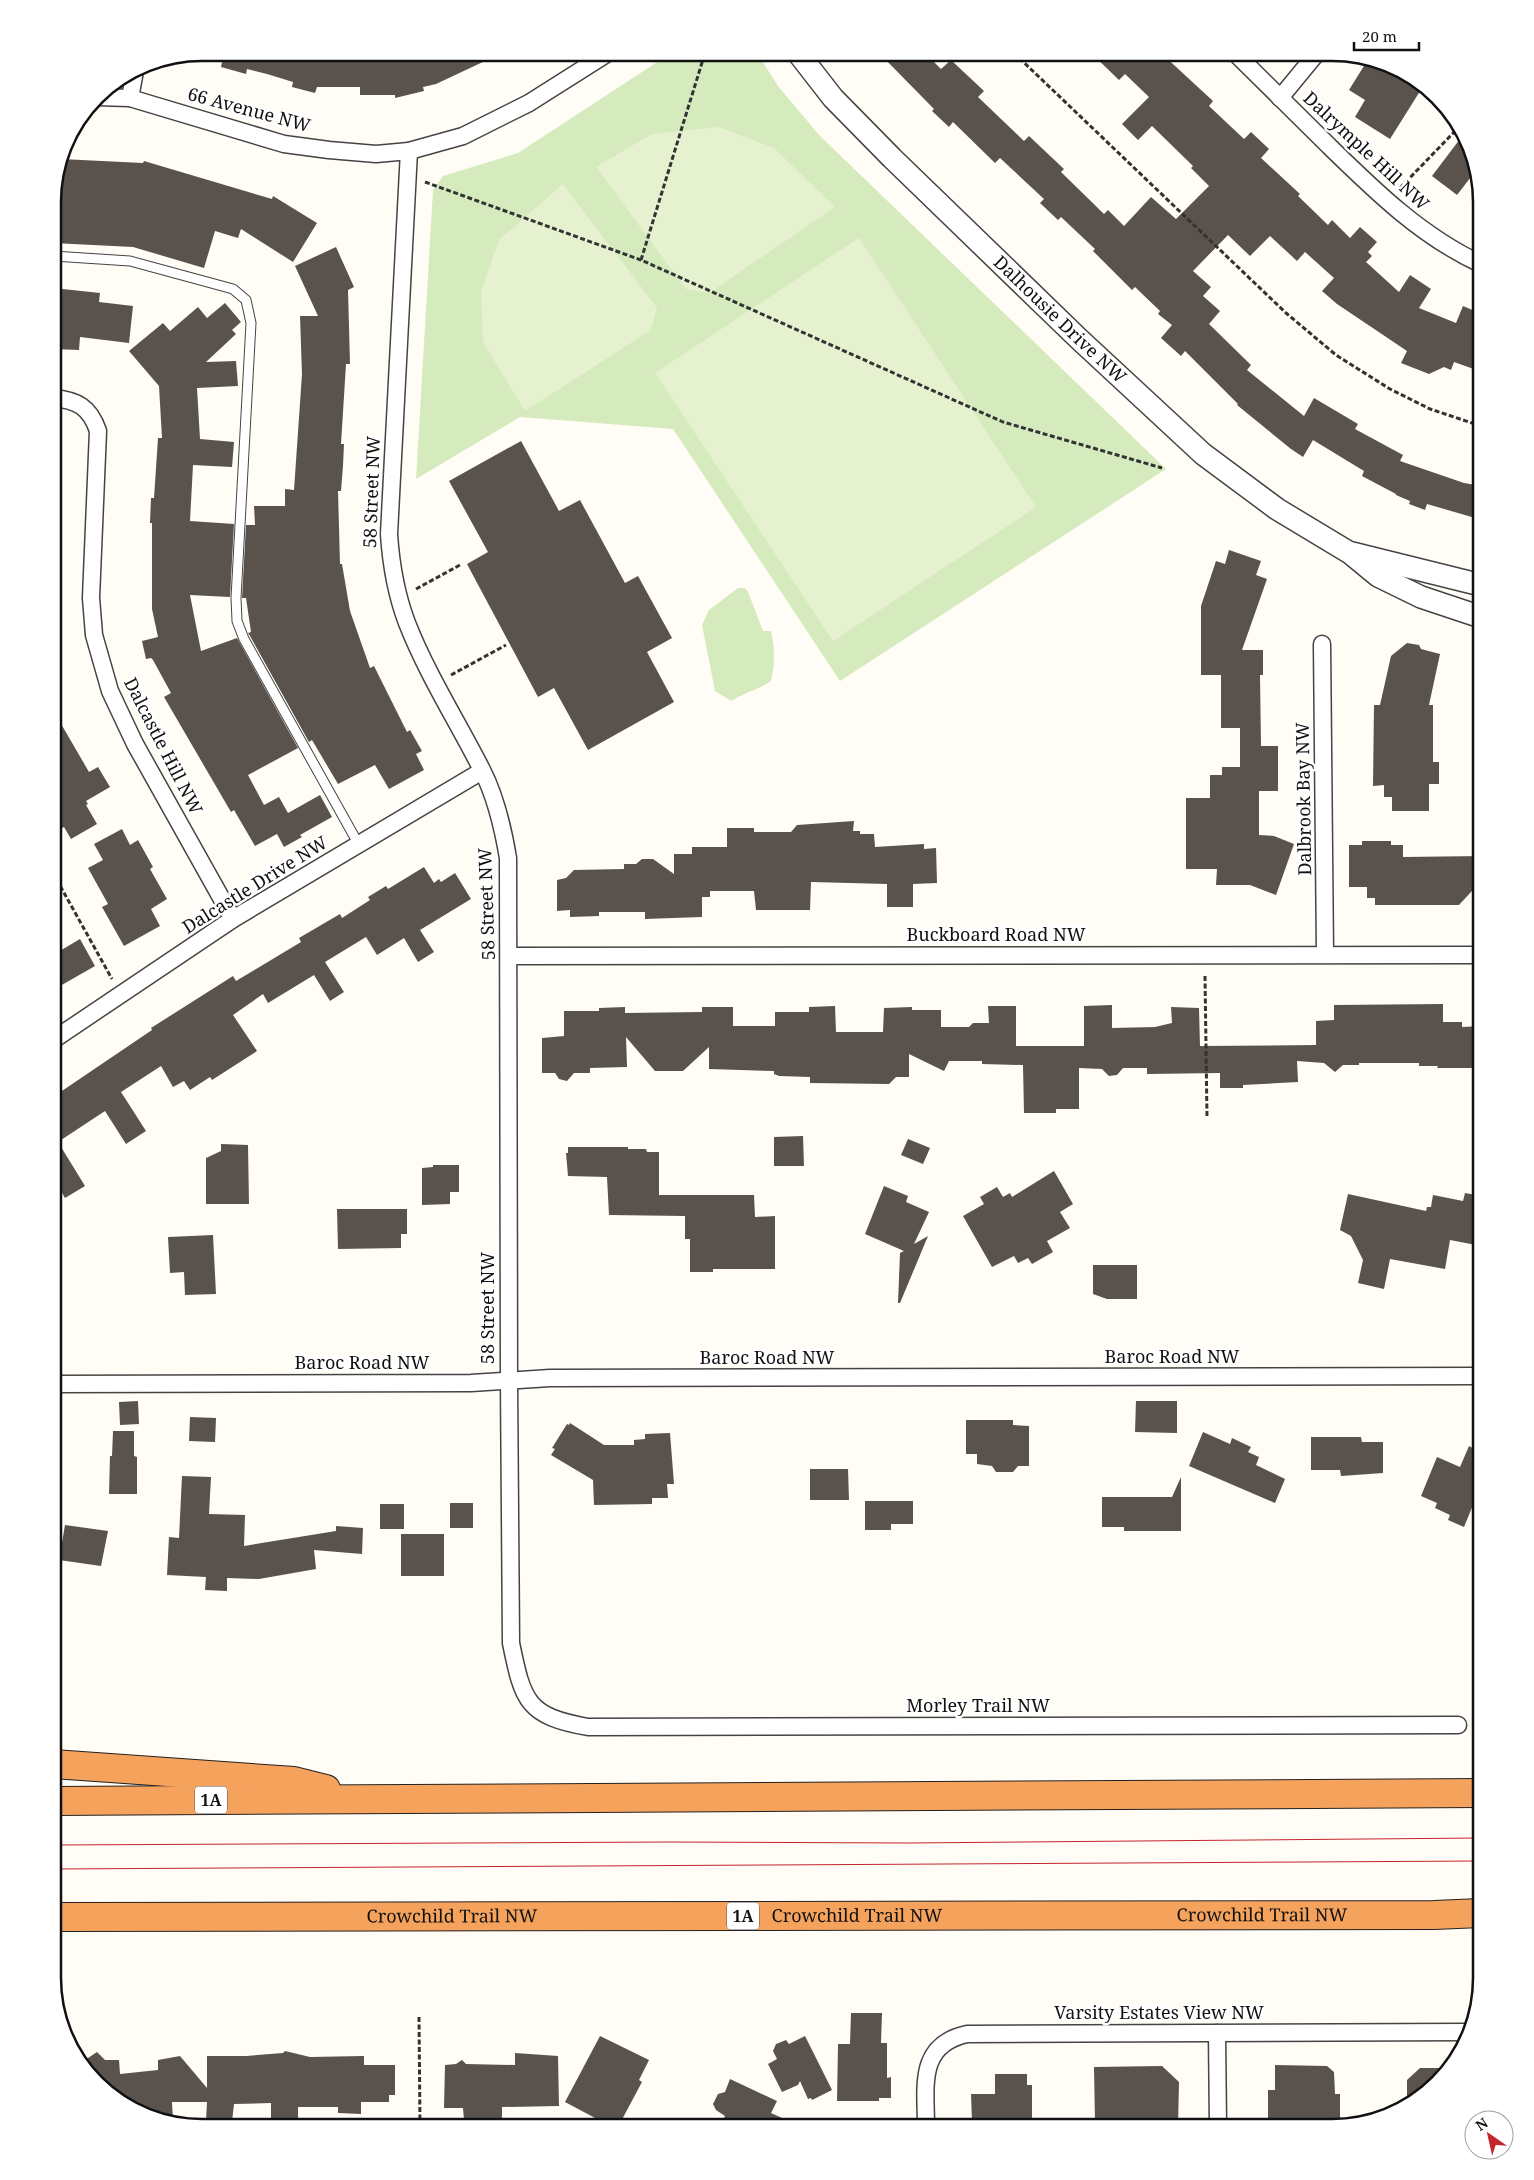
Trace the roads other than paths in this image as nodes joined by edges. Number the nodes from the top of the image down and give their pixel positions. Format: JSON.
{"nodes":[{"id":1,"x":594,"y":62,"type":"edge"},
{"id":2,"x":805,"y":62,"type":"edge"},
{"id":3,"x":1244,"y":62,"type":"edge"},
{"id":4,"x":1310,"y":62,"type":"edge"},
{"id":5,"x":133,"y":79,"type":"edge"},
{"id":6,"x":108,"y":97,"type":"edge"},
{"id":7,"x":130,"y":98,"type":"junction"},
{"id":8,"x":1280,"y":98,"type":"junction"},
{"id":9,"x":409,"y":151,"type":"junction"},
{"id":10,"x":62,"y":257,"type":"edge"},
{"id":11,"x":1473,"y":259,"type":"edge"},
{"id":12,"x":62,"y":399,"type":"edge"},
{"id":13,"x":1350,"y":553,"type":"junction"},
{"id":14,"x":1473,"y":583,"type":"edge"},
{"id":15,"x":1473,"y":614,"type":"edge"},
{"id":16,"x":1322,"y":644,"type":"dead end"},
{"id":17,"x":482,"y":771,"type":"junction"},
{"id":18,"x":359,"y":845,"type":"junction"},
{"id":19,"x":233,"y":919,"type":"junction"},
{"id":20,"x":1325,"y":954,"type":"junction"},
{"id":21,"x":1473,"y":955,"type":"edge"},
{"id":22,"x":510,"y":956,"type":"junction"},
{"id":23,"x":62,"y":1034,"type":"edge"},
{"id":24,"x":1473,"y":1376,"type":"edge"},
{"id":25,"x":509,"y":1382,"type":"junction"},
{"id":26,"x":61,"y":1384,"type":"edge"},
{"id":27,"x":518,"y":1679,"type":"joint"},
{"id":28,"x":1458,"y":1725,"type":"dead end"},
{"id":29,"x":61,"y":1765,"type":"edge"},
{"id":30,"x":1473,"y":1793,"type":"edge"},
{"id":31,"x":369,"y":1799,"type":"junction"},
{"id":32,"x":61,"y":1801,"type":"edge"},
{"id":33,"x":1473,"y":1913,"type":"edge"},
{"id":34,"x":1434,"y":1915,"type":"junction"},
{"id":35,"x":61,"y":1918,"type":"edge"},
{"id":36,"x":1473,"y":1930,"type":"edge"},
{"id":37,"x":1462,"y":2032,"type":"edge"},
{"id":38,"x":1217,"y":2033,"type":"junction"},
{"id":39,"x":926,"y":2119,"type":"edge"},
{"id":40,"x":1218,"y":2119,"type":"edge"}],
"edges":[{"from":1,"to":9,"type":"street","name":"66 Avenue NW"},
{"from":2,"to":13,"type":"street","name":"Dalhousie Drive NW"},
{"from":3,"to":8,"type":"street","name":"Dalrymple Hill NW"},
{"from":4,"to":8,"type":"street"},
{"from":5,"to":7,"type":"street"},
{"from":6,"to":7,"type":"street","name":"66 Avenue NW"},
{"from":7,"to":9,"type":"street","name":"66 Avenue NW"},
{"from":8,"to":11,"type":"street","name":"Dalrymple Hill NW"},
{"from":9,"to":17,"type":"street","name":"58 Street NW"},
{"from":10,"to":18,"type":"lane"},
{"from":12,"to":19,"type":"street","name":"Dalcastle Hill NW"},
{"from":13,"to":14,"type":"street","name":"Dalhousie Drive NW"},
{"from":13,"to":15,"type":"street","name":"Dalhousie Drive NW"},
{"from":16,"to":20,"type":"street","name":"Dalbrook Bay NW"},
{"from":17,"to":18,"type":"street","name":"Dalcastle Drive NW"},
{"from":17,"to":22,"type":"street","name":"58 Street NW"},
{"from":18,"to":19,"type":"street","name":"Dalcastle Drive NW"},
{"from":19,"to":23,"type":"street","name":"Dalcastle Drive NW"},
{"from":20,"to":21,"type":"street","name":"Buckboard Road NW"},
{"from":20,"to":22,"type":"street","name":"Buckboard Road NW"},
{"from":22,"to":25,"type":"street","name":"58 Street NW"},
{"from":24,"to":25,"type":"street","name":"Baroc Road NW"},
{"from":25,"to":26,"type":"street","name":"Baroc Road NW"},
{"from":25,"to":27,"type":"street","name":"58 Street NW"},
{"from":27,"to":28,"type":"street","name":"Morley Trail NW"},
{"from":29,"to":31,"type":"highway"},
{"from":30,"to":31,"type":"highway","number":"1A"},
{"from":31,"to":32,"type":"highway","number":"1A"},
{"from":33,"to":34,"type":"highway","name":"Crowchild Trail NW","number":"1A"},
{"from":34,"to":35,"type":"highway","name":"Crowchild Trail NW","number":"1A"},
{"from":34,"to":36,"type":"highway"},
{"from":37,"to":38,"type":"street","name":"Varsity Estates View NW"},
{"from":38,"to":39,"type":"street","name":"Varsity Estates View NW"},
{"from":38,"to":40,"type":"street"}]}
